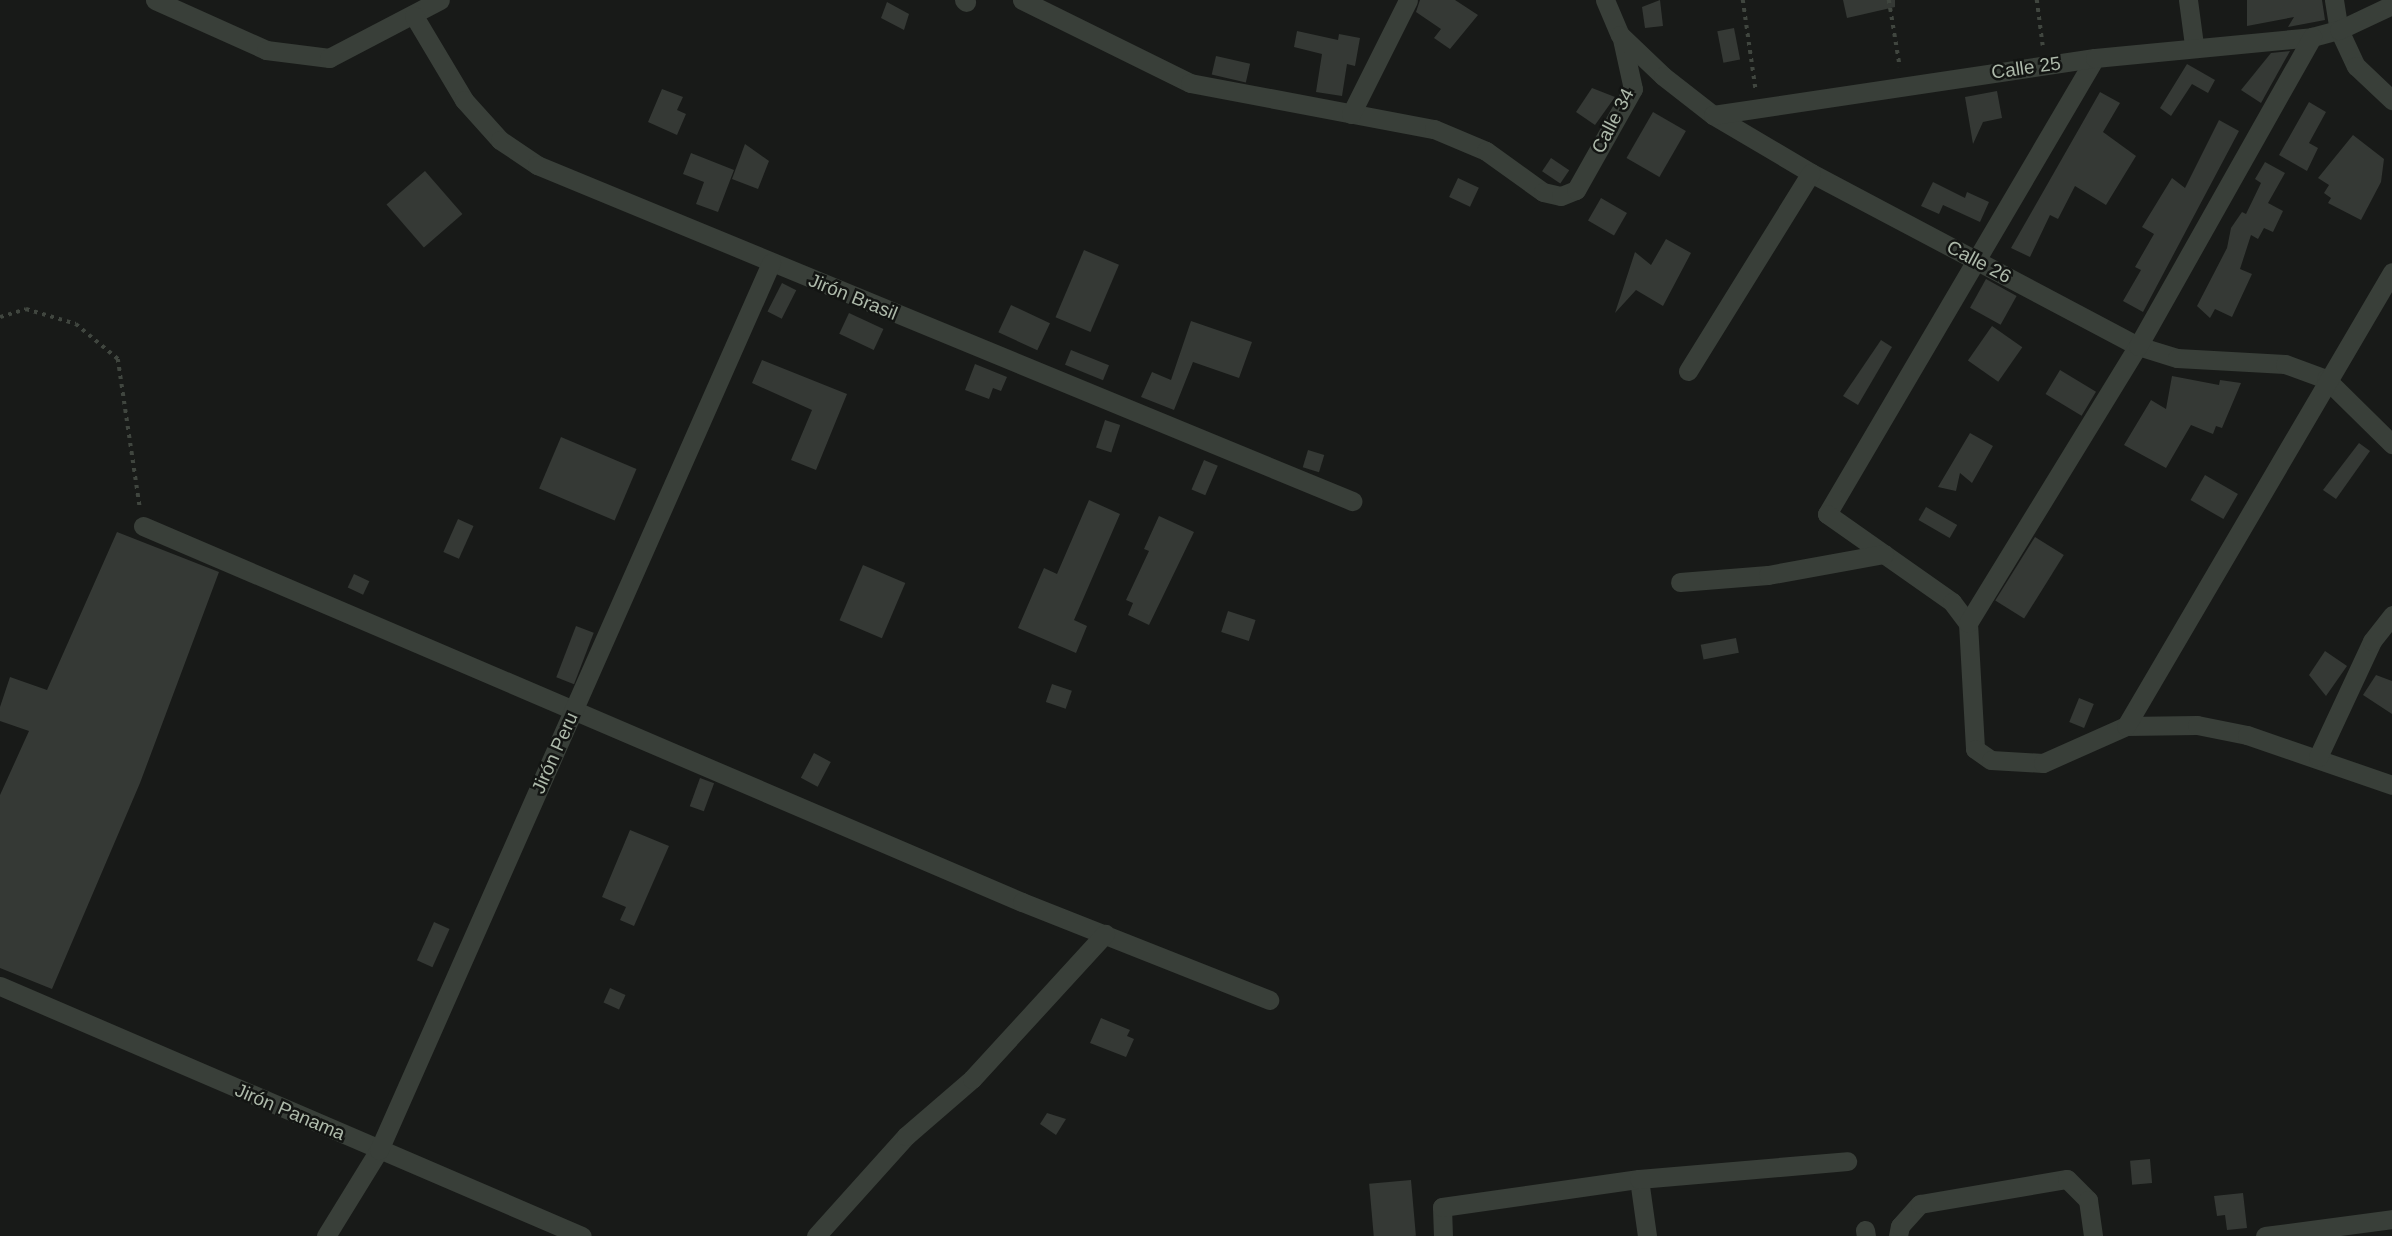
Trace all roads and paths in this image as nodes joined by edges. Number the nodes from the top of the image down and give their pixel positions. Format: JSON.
{"nodes":[{"id":1,"x":155,"y":0,"type":"edge"},
{"id":2,"x":440,"y":0,"type":"edge"},
{"id":3,"x":1022,"y":0,"type":"edge"},
{"id":4,"x":1408,"y":0,"type":"edge"},
{"id":5,"x":1605,"y":0,"type":"edge"},
{"id":6,"x":1743,"y":0,"type":"edge"},
{"id":7,"x":1889,"y":0,"type":"edge"},
{"id":8,"x":2037,"y":0,"type":"edge"},
{"id":9,"x":2189,"y":0,"type":"edge"},
{"id":10,"x":2334,"y":0,"type":"edge"},
{"id":11,"x":2392,"y":5,"type":"edge"},
{"id":12,"x":414,"y":16,"type":"junction"},
{"id":13,"x":2339,"y":30,"type":"junction"},
{"id":14,"x":1620,"y":34,"type":"junction"},
{"id":15,"x":2312,"y":37,"type":"junction"},
{"id":16,"x":2194,"y":46,"type":"junction"},
{"id":17,"x":2095,"y":58,"type":"junction"},
{"id":18,"x":2046,"y":65,"type":"junction"},
{"id":19,"x":1903,"y":86,"type":"junction"},
{"id":20,"x":2392,"y":100,"type":"edge"},
{"id":21,"x":1759,"y":111,"type":"junction"},
{"id":22,"x":1351,"y":114,"type":"junction"},
{"id":23,"x":1713,"y":115,"type":"junction"},
{"id":24,"x":1811,"y":173,"type":"junction"},
{"id":25,"x":1973,"y":259,"type":"junction"},
{"id":26,"x":771,"y":263,"type":"junction"},
{"id":27,"x":2392,"y":272,"type":"edge"},
{"id":28,"x":0,"y":317,"type":"edge"},
{"id":29,"x":2138,"y":345,"type":"junction"},
{"id":30,"x":1688,"y":371,"type":"dead end"},
{"id":31,"x":2326,"y":379,"type":"junction"},
{"id":32,"x":2392,"y":444,"type":"edge"},
{"id":33,"x":1352,"y":502,"type":"dead end"},
{"id":34,"x":143,"y":526,"type":"joint"},
{"id":35,"x":1884,"y":554,"type":"junction"},
{"id":36,"x":1680,"y":582,"type":"dead end"},
{"id":37,"x":2392,"y":615,"type":"edge"},
{"id":38,"x":1968,"y":623,"type":"junction"},
{"id":39,"x":574,"y":710,"type":"junction"},
{"id":40,"x":2126,"y":726,"type":"junction"},
{"id":41,"x":2318,"y":757,"type":"junction"},
{"id":42,"x":2392,"y":785,"type":"edge"},
{"id":43,"x":1105,"y":934,"type":"junction"},
{"id":44,"x":0,"y":986,"type":"edge"},
{"id":45,"x":1269,"y":1000,"type":"dead end"},
{"id":46,"x":379,"y":1150,"type":"junction"},
{"id":47,"x":1847,"y":1161,"type":"dead end"},
{"id":48,"x":1639,"y":1179,"type":"junction"},
{"id":49,"x":2392,"y":1219,"type":"edge"},
{"id":50,"x":326,"y":1236,"type":"edge"},
{"id":51,"x":582,"y":1236,"type":"edge"},
{"id":52,"x":816,"y":1236,"type":"edge"},
{"id":53,"x":1443,"y":1236,"type":"edge"},
{"id":54,"x":1647,"y":1236,"type":"edge"},
{"id":55,"x":1898,"y":1236,"type":"edge"},
{"id":56,"x":2093,"y":1236,"type":"edge"},
{"id":57,"x":2265,"y":1236,"type":"edge"}],
"edges":[{"from":1,"to":12,"type":"street"},
{"from":2,"to":12,"type":"street"},
{"from":3,"to":22,"type":"street"},
{"from":4,"to":22,"type":"street"},
{"from":5,"to":14,"type":"street","name":"Calle 26"},
{"from":6,"to":21,"type":"path"},
{"from":7,"to":19,"type":"path"},
{"from":8,"to":18,"type":"path"},
{"from":9,"to":16,"type":"street"},
{"from":10,"to":13,"type":"street"},
{"from":11,"to":13,"type":"street","name":"Calle 25"},
{"from":12,"to":26,"type":"street","name":"Jirón Brasil"},
{"from":13,"to":15,"type":"street","name":"Calle 25"},
{"from":13,"to":20,"type":"street"},
{"from":14,"to":22,"type":"street","name":"Calle 34"},
{"from":14,"to":23,"type":"street","name":"Calle 26"},
{"from":15,"to":16,"type":"street","name":"Calle 25"},
{"from":15,"to":29,"type":"street"},
{"from":16,"to":17,"type":"street","name":"Calle 25"},
{"from":17,"to":18,"type":"street","name":"Calle 25"},
{"from":17,"to":25,"type":"street"},
{"from":18,"to":19,"type":"street","name":"Calle 25"},
{"from":19,"to":21,"type":"street","name":"Calle 25"},
{"from":21,"to":23,"type":"street","name":"Calle 25"},
{"from":23,"to":24,"type":"street","name":"Calle 26"},
{"from":24,"to":25,"type":"street","name":"Calle 26"},
{"from":24,"to":30,"type":"street"},
{"from":25,"to":29,"type":"street","name":"Calle 26"},
{"from":25,"to":35,"type":"street"},
{"from":26,"to":33,"type":"street","name":"Jirón Brasil"},
{"from":26,"to":39,"type":"street","name":"Jirón Peru"},
{"from":27,"to":31,"type":"street"},
{"from":28,"to":34,"type":"path"},
{"from":29,"to":31,"type":"street","name":"Calle 26"},
{"from":29,"to":38,"type":"street"},
{"from":31,"to":32,"type":"street","name":"Calle 26"},
{"from":31,"to":40,"type":"street"},
{"from":34,"to":39,"type":"street"},
{"from":35,"to":36,"type":"street"},
{"from":35,"to":38,"type":"street"},
{"from":37,"to":41,"type":"street"},
{"from":38,"to":40,"type":"street"},
{"from":39,"to":43,"type":"street"},
{"from":39,"to":46,"type":"street","name":"Jirón Peru"},
{"from":40,"to":41,"type":"street"},
{"from":41,"to":42,"type":"street"},
{"from":43,"to":45,"type":"street"},
{"from":43,"to":52,"type":"street"},
{"from":44,"to":46,"type":"street","name":"Jirón Panama"},
{"from":46,"to":50,"type":"street","name":"Jirón Peru"},
{"from":46,"to":51,"type":"street","name":"Jirón Panama"},
{"from":47,"to":48,"type":"street"},
{"from":48,"to":53,"type":"street"},
{"from":48,"to":54,"type":"street"},
{"from":49,"to":57,"type":"street"},
{"from":55,"to":56,"type":"street"}]}
